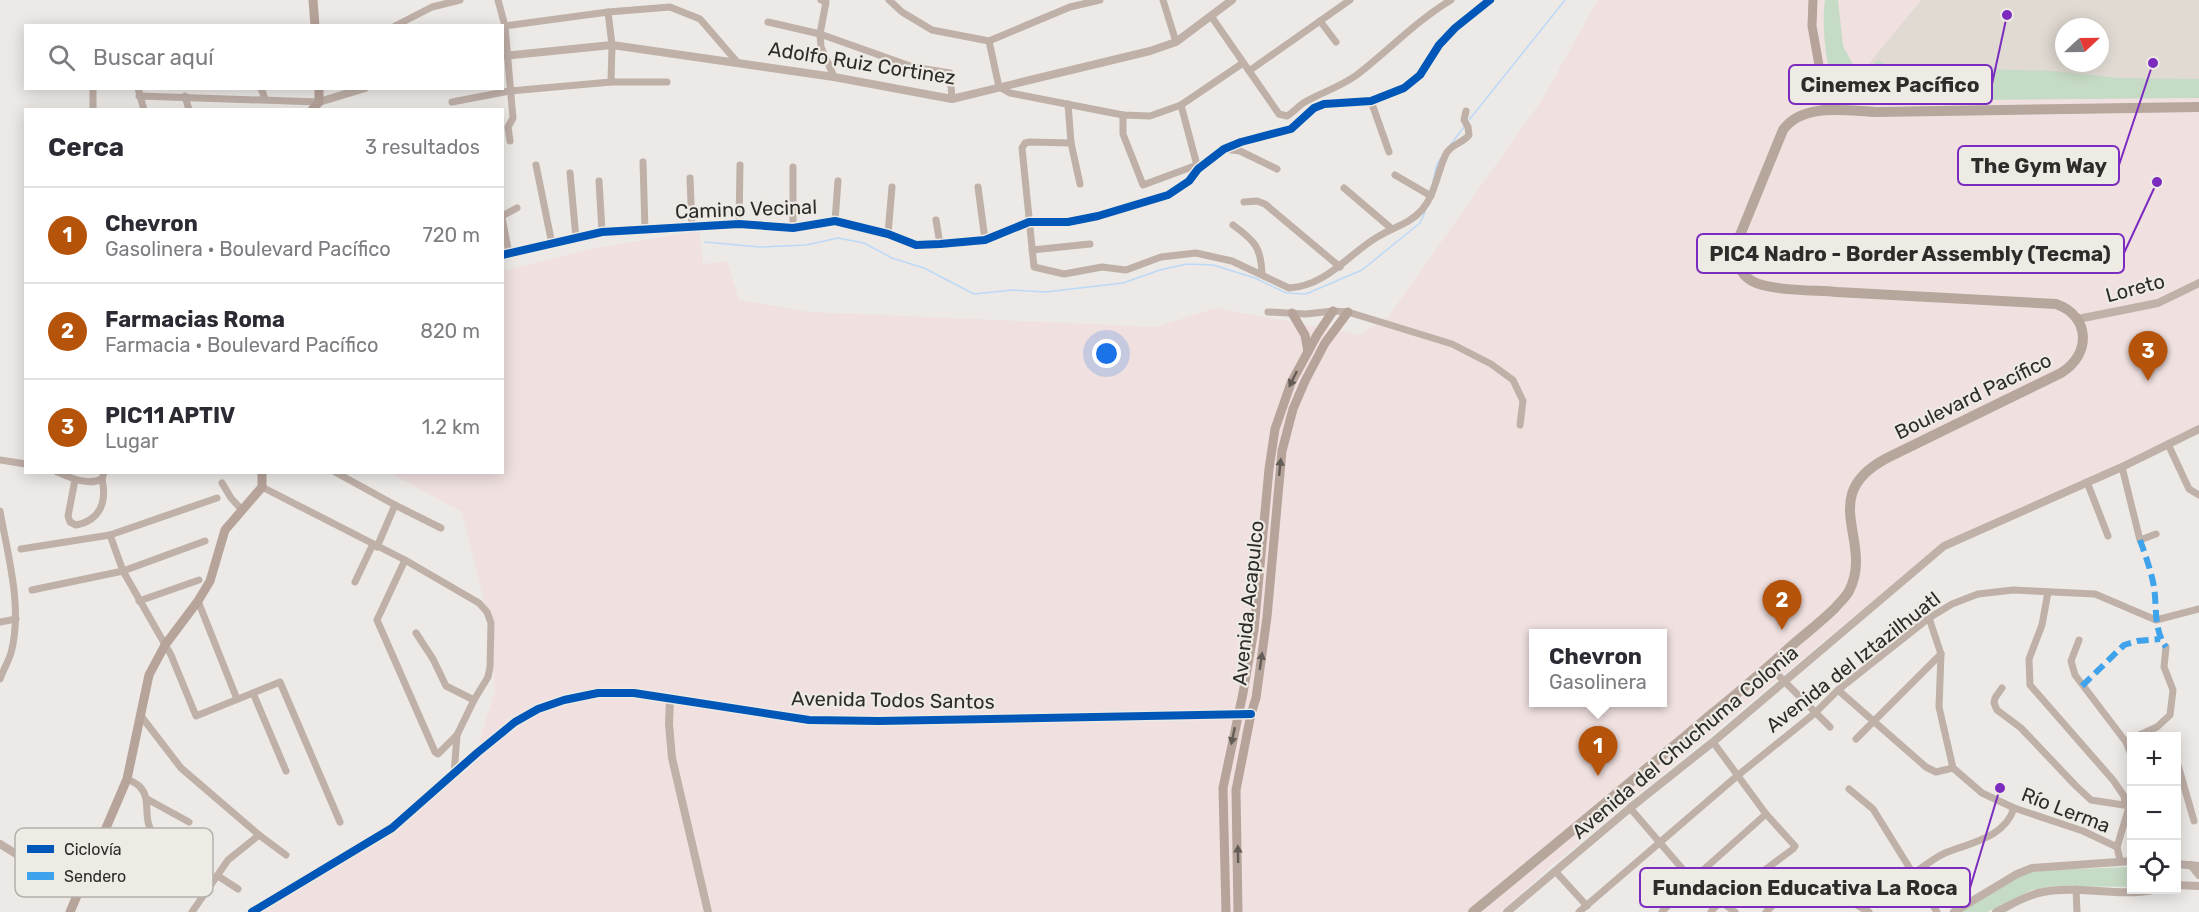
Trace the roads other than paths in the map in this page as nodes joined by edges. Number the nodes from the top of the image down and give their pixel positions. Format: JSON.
{"nodes":[{"id":1,"x":313,"y":0,"type":"edge"},
{"id":2,"x":460,"y":0,"type":"edge"},
{"id":3,"x":498,"y":0,"type":"edge"},
{"id":4,"x":889,"y":0,"type":"edge"},
{"id":5,"x":1100,"y":0,"type":"edge"},
{"id":6,"x":1164,"y":0,"type":"edge"},
{"id":7,"x":1232,"y":0,"type":"edge"},
{"id":8,"x":1350,"y":0,"type":"edge"},
{"id":9,"x":1451,"y":0,"type":"edge"},
{"id":10,"x":1490,"y":0,"type":"edge"},
{"id":11,"x":1813,"y":0,"type":"edge"},
{"id":12,"x":823,"y":1,"type":"edge"},
{"id":13,"x":608,"y":12,"type":"junction"},
{"id":14,"x":1210,"y":16,"type":"junction"},
{"id":15,"x":1320,"y":21,"type":"junction"},
{"id":16,"x":768,"y":22,"type":"dead end"},
{"id":17,"x":315,"y":24,"type":"edge"},
{"id":18,"x":399,"y":24,"type":"edge"},
{"id":19,"x":505,"y":26,"type":"junction"},
{"id":20,"x":820,"y":34,"type":"junction"},
{"id":21,"x":989,"y":41,"type":"junction"},
{"id":22,"x":1176,"y":42,"type":"junction"},
{"id":23,"x":1336,"y":42,"type":"dead end"},
{"id":24,"x":612,"y":45,"type":"junction"},
{"id":25,"x":504,"y":56,"type":"edge"},
{"id":26,"x":738,"y":63,"type":"junction"},
{"id":27,"x":1244,"y":63,"type":"junction"},
{"id":28,"x":1249,"y":71,"type":"junction"},
{"id":29,"x":834,"y":76,"type":"junction"},
{"id":30,"x":611,"y":82,"type":"junction"},
{"id":31,"x":667,"y":82,"type":"dead end"},
{"id":32,"x":999,"y":87,"type":"junction"},
{"id":33,"x":93,"y":90,"type":"edge"},
{"id":34,"x":262,"y":90,"type":"edge"},
{"id":35,"x":318,"y":90,"type":"edge"},
{"id":36,"x":358,"y":90,"type":"edge"},
{"id":37,"x":510,"y":91,"type":"junction"},
{"id":38,"x":139,"y":92,"type":"edge"},
{"id":39,"x":185,"y":96,"type":"junction"},
{"id":40,"x":265,"y":99,"type":"junction"},
{"id":41,"x":952,"y":99,"type":"junction"},
{"id":42,"x":1371,"y":101,"type":"junction"},
{"id":43,"x":319,"y":102,"type":"junction"},
{"id":44,"x":452,"y":102,"type":"dead end"},
{"id":45,"x":1068,"y":104,"type":"junction"},
{"id":46,"x":1181,"y":105,"type":"junction"},
{"id":47,"x":2199,"y":107,"type":"edge"},
{"id":48,"x":93,"y":108,"type":"edge"},
{"id":49,"x":143,"y":108,"type":"edge"},
{"id":50,"x":188,"y":108,"type":"edge"},
{"id":51,"x":314,"y":108,"type":"edge"},
{"id":52,"x":1827,"y":110,"type":"junction"},
{"id":53,"x":1466,"y":111,"type":"dead end"},
{"id":54,"x":1123,"y":115,"type":"junction"},
{"id":55,"x":510,"y":141,"type":"dead end"},
{"id":56,"x":1071,"y":143,"type":"junction"},
{"id":57,"x":1224,"y":149,"type":"junction"},
{"id":58,"x":1389,"y":152,"type":"dead end"},
{"id":59,"x":643,"y":162,"type":"dead end"},
{"id":60,"x":536,"y":165,"type":"dead end"},
{"id":61,"x":740,"y":165,"type":"dead end"},
{"id":62,"x":793,"y":167,"type":"dead end"},
{"id":63,"x":1198,"y":167,"type":"junction"},
{"id":64,"x":1277,"y":169,"type":"dead end"},
{"id":65,"x":570,"y":173,"type":"dead end"},
{"id":66,"x":1395,"y":175,"type":"dead end"},
{"id":67,"x":690,"y":178,"type":"dead end"},
{"id":68,"x":599,"y":181,"type":"dead end"},
{"id":69,"x":838,"y":182,"type":"dead end"},
{"id":70,"x":1080,"y":184,"type":"dead end"},
{"id":71,"x":892,"y":187,"type":"dead end"},
{"id":72,"x":978,"y":187,"type":"dead end"},
{"id":73,"x":1344,"y":188,"type":"dead end"},
{"id":74,"x":1431,"y":196,"type":"junction"},
{"id":75,"x":1244,"y":202,"type":"dead end"},
{"id":76,"x":517,"y":208,"type":"dead end"},
{"id":77,"x":504,"y":216,"type":"edge"},
{"id":78,"x":936,"y":220,"type":"dead end"},
{"id":79,"x":835,"y":221,"type":"junction"},
{"id":80,"x":1029,"y":222,"type":"junction"},
{"id":81,"x":739,"y":224,"type":"junction"},
{"id":82,"x":1233,"y":225,"type":"dead end"},
{"id":83,"x":692,"y":228,"type":"junction"},
{"id":84,"x":793,"y":228,"type":"junction"},
{"id":85,"x":1392,"y":229,"type":"junction"},
{"id":86,"x":645,"y":230,"type":"junction"},
{"id":87,"x":602,"y":232,"type":"junction"},
{"id":88,"x":888,"y":234,"type":"junction"},
{"id":89,"x":504,"y":236,"type":"edge"},
{"id":90,"x":576,"y":238,"type":"junction"},
{"id":91,"x":985,"y":240,"type":"junction"},
{"id":92,"x":552,"y":244,"type":"junction"},
{"id":93,"x":940,"y":244,"type":"junction"},
{"id":94,"x":1090,"y":244,"type":"dead end"},
{"id":95,"x":1032,"y":250,"type":"junction"},
{"id":96,"x":506,"y":254,"type":"edge"},
{"id":97,"x":1340,"y":267,"type":"junction"},
{"id":98,"x":1262,"y":274,"type":"junction"},
{"id":99,"x":2199,"y":283,"type":"edge"},
{"id":100,"x":1333,"y":311,"type":"junction"},
{"id":101,"x":1268,"y":312,"type":"dead end"},
{"id":102,"x":1348,"y":312,"type":"junction"},
{"id":103,"x":1292,"y":313,"type":"junction"},
{"id":104,"x":2078,"y":319,"type":"junction"},
{"id":105,"x":1308,"y":352,"type":"junction"},
{"id":106,"x":1520,"y":425,"type":"dead end"},
{"id":107,"x":2199,"y":429,"type":"edge"},
{"id":108,"x":2169,"y":444,"type":"junction"},
{"id":109,"x":0,"y":460,"type":"edge"},
{"id":110,"x":24,"y":464,"type":"edge"},
{"id":111,"x":2122,"y":467,"type":"junction"},
{"id":112,"x":62,"y":474,"type":"edge"},
{"id":113,"x":262,"y":474,"type":"edge"},
{"id":114,"x":339,"y":474,"type":"edge"},
{"id":115,"x":103,"y":476,"type":"edge"},
{"id":116,"x":75,"y":480,"type":"junction"},
{"id":117,"x":2087,"y":482,"type":"junction"},
{"id":118,"x":222,"y":483,"type":"dead end"},
{"id":119,"x":262,"y":487,"type":"junction"},
{"id":120,"x":2199,"y":495,"type":"edge"},
{"id":121,"x":217,"y":498,"type":"dead end"},
{"id":122,"x":395,"y":505,"type":"junction"},
{"id":123,"x":242,"y":510,"type":"junction"},
{"id":124,"x":0,"y":511,"type":"edge"},
{"id":125,"x":441,"y":528,"type":"dead end"},
{"id":126,"x":2156,"y":534,"type":"dead end"},
{"id":127,"x":110,"y":535,"type":"junction"},
{"id":128,"x":2108,"y":536,"type":"dead end"},
{"id":129,"x":206,"y":541,"type":"dead end"},
{"id":130,"x":375,"y":545,"type":"junction"},
{"id":131,"x":21,"y":549,"type":"dead end"},
{"id":132,"x":405,"y":560,"type":"junction"},
{"id":133,"x":123,"y":571,"type":"junction"},
{"id":134,"x":199,"y":580,"type":"dead end"},
{"id":135,"x":355,"y":582,"type":"dead end"},
{"id":136,"x":32,"y":590,"type":"dead end"},
{"id":137,"x":2048,"y":592,"type":"junction"},
{"id":138,"x":139,"y":601,"type":"junction"},
{"id":139,"x":198,"y":601,"type":"junction"},
{"id":140,"x":2199,"y":609,"type":"edge"},
{"id":141,"x":1929,"y":618,"type":"junction"},
{"id":142,"x":16,"y":619,"type":"junction"},
{"id":143,"x":0,"y":622,"type":"edge"},
{"id":144,"x":416,"y":633,"type":"dead end"},
{"id":145,"x":2079,"y":640,"type":"dead end"},
{"id":146,"x":165,"y":645,"type":"junction"},
{"id":147,"x":2166,"y":647,"type":"dead end"},
{"id":148,"x":1941,"y":654,"type":"junction"},
{"id":149,"x":1769,"y":666,"type":"junction"},
{"id":150,"x":0,"y":679,"type":"edge"},
{"id":151,"x":1784,"y":682,"type":"junction"},
{"id":152,"x":2002,"y":688,"type":"dead end"},
{"id":153,"x":1838,"y":690,"type":"junction"},
{"id":154,"x":253,"y":693,"type":"junction"},
{"id":155,"x":237,"y":699,"type":"junction"},
{"id":156,"x":670,"y":699,"type":"junction"},
{"id":157,"x":474,"y":700,"type":"junction"},
{"id":158,"x":1815,"y":713,"type":"junction"},
{"id":159,"x":1238,"y":714,"type":"junction"},
{"id":160,"x":1251,"y":714,"type":"junction"},
{"id":161,"x":141,"y":716,"type":"junction"},
{"id":162,"x":1874,"y":722,"type":"junction"},
{"id":163,"x":1830,"y":728,"type":"dead end"},
{"id":164,"x":2146,"y":732,"type":"edge"},
{"id":165,"x":457,"y":735,"type":"junction"},
{"id":166,"x":1856,"y":739,"type":"dead end"},
{"id":167,"x":2127,"y":739,"type":"edge"},
{"id":168,"x":1713,"y":742,"type":"junction"},
{"id":169,"x":1953,"y":768,"type":"junction"},
{"id":170,"x":286,"y":771,"type":"dead end"},
{"id":171,"x":454,"y":775,"type":"junction"},
{"id":172,"x":1737,"y":776,"type":"junction"},
{"id":173,"x":2181,"y":776,"type":"edge"},
{"id":174,"x":127,"y":779,"type":"junction"},
{"id":175,"x":1849,"y":789,"type":"dead end"},
{"id":176,"x":147,"y":799,"type":"junction"},
{"id":177,"x":2127,"y":803,"type":"edge"},
{"id":178,"x":2127,"y":805,"type":"edge"},
{"id":179,"x":1630,"y":808,"type":"junction"},
{"id":180,"x":2014,"y":808,"type":"junction"},
{"id":181,"x":2127,"y":809,"type":"edge"},
{"id":182,"x":1766,"y":814,"type":"junction"},
{"id":183,"x":2194,"y":821,"type":"dead end"},
{"id":184,"x":189,"y":822,"type":"dead end"},
{"id":185,"x":340,"y":822,"type":"dead end"},
{"id":186,"x":106,"y":828,"type":"edge"},
{"id":187,"x":149,"y":828,"type":"edge"},
{"id":188,"x":259,"y":835,"type":"junction"},
{"id":189,"x":1661,"y":843,"type":"junction"},
{"id":190,"x":0,"y":844,"type":"edge"},
{"id":191,"x":2117,"y":848,"type":"junction"},
{"id":192,"x":15,"y":853,"type":"edge"},
{"id":193,"x":286,"y":855,"type":"dead end"},
{"id":194,"x":2121,"y":860,"type":"junction"},
{"id":195,"x":2127,"y":861,"type":"edge"},
{"id":196,"x":2195,"y":865,"type":"edge"},
{"id":197,"x":1556,"y":872,"type":"junction"},
{"id":198,"x":1912,"y":874,"type":"junction"},
{"id":199,"x":2199,"y":875,"type":"edge"},
{"id":200,"x":218,"y":876,"type":"junction"},
{"id":201,"x":1692,"y":880,"type":"junction"},
{"id":202,"x":213,"y":883,"type":"edge"},
{"id":203,"x":2181,"y":885,"type":"edge"},
{"id":204,"x":2199,"y":886,"type":"edge"},
{"id":205,"x":238,"y":889,"type":"dead end"},
{"id":206,"x":2076,"y":889,"type":"junction"},
{"id":207,"x":2127,"y":891,"type":"edge"},
{"id":208,"x":76,"y":897,"type":"edge"},
{"id":209,"x":203,"y":897,"type":"edge"},
{"id":210,"x":1723,"y":903,"type":"junction"},
{"id":211,"x":1587,"y":906,"type":"junction"},
{"id":212,"x":70,"y":912,"type":"edge"},
{"id":213,"x":192,"y":912,"type":"edge"},
{"id":214,"x":252,"y":912,"type":"edge"},
{"id":215,"x":708,"y":912,"type":"edge"},
{"id":216,"x":1226,"y":912,"type":"edge"},
{"id":217,"x":1238,"y":912,"type":"edge"},
{"id":218,"x":1473,"y":912,"type":"edge"},
{"id":219,"x":1507,"y":912,"type":"edge"},
{"id":220,"x":1580,"y":912,"type":"edge"},
{"id":221,"x":1662,"y":912,"type":"edge"},
{"id":222,"x":1710,"y":912,"type":"edge"},
{"id":223,"x":1735,"y":912,"type":"edge"},
{"id":224,"x":1766,"y":912,"type":"edge"},
{"id":225,"x":1869,"y":912,"type":"edge"},
{"id":226,"x":1937,"y":912,"type":"edge"},
{"id":227,"x":1954,"y":912,"type":"edge"},
{"id":228,"x":1996,"y":912,"type":"edge"},
{"id":229,"x":2077,"y":912,"type":"edge"}],
"edges":[{"from":1,"to":17,"type":"main road"},
{"from":2,"to":18,"type":"street"},
{"from":3,"to":19,"type":"street"},
{"from":4,"to":21,"type":"street"},
{"from":5,"to":21,"type":"street"},
{"from":6,"to":22,"type":"street"},
{"from":7,"to":14,"type":"street","name":"Adolfo Ruiz Cortinez"},
{"from":8,"to":15,"type":"street"},
{"from":9,"to":28,"type":"street"},
{"from":10,"to":42,"type":"street","name":"Camino Vecinal"},
{"from":11,"to":52,"type":"main road"},
{"from":12,"to":20,"type":"street"},
{"from":13,"to":19,"type":"street"},
{"from":13,"to":24,"type":"street"},
{"from":13,"to":26,"type":"street"},
{"from":14,"to":22,"type":"street","name":"Adolfo Ruiz Cortinez"},
{"from":14,"to":27,"type":"street"},
{"from":15,"to":23,"type":"street"},
{"from":15,"to":28,"type":"street"},
{"from":16,"to":20,"type":"street"},
{"from":19,"to":25,"type":"street"},
{"from":20,"to":29,"type":"street"},
{"from":20,"to":41,"type":"street"},
{"from":21,"to":32,"type":"street"},
{"from":22,"to":32,"type":"street","name":"Adolfo Ruiz Cortinez"},
{"from":24,"to":25,"type":"street","name":"Adolfo Ruiz Cortinez"},
{"from":24,"to":26,"type":"street","name":"Adolfo Ruiz Cortinez"},
{"from":24,"to":30,"type":"street"},
{"from":25,"to":37,"type":"street"},
{"from":26,"to":29,"type":"street","name":"Adolfo Ruiz Cortinez"},
{"from":27,"to":28,"type":"street"},
{"from":27,"to":46,"type":"street"},
{"from":29,"to":41,"type":"street","name":"Adolfo Ruiz Cortinez"},
{"from":30,"to":31,"type":"street"},
{"from":30,"to":37,"type":"street"},
{"from":32,"to":41,"type":"street","name":"Adolfo Ruiz Cortinez"},
{"from":32,"to":45,"type":"street"},
{"from":33,"to":48,"type":"street"},
{"from":34,"to":40,"type":"street"},
{"from":35,"to":43,"type":"main road"},
{"from":36,"to":43,"type":"street"},
{"from":37,"to":44,"type":"street"},
{"from":37,"to":55,"type":"street"},
{"from":38,"to":39,"type":"street"},
{"from":38,"to":49,"type":"street"},
{"from":39,"to":40,"type":"street"},
{"from":39,"to":50,"type":"street"},
{"from":40,"to":43,"type":"street"},
{"from":42,"to":57,"type":"street","name":"Camino Vecinal"},
{"from":42,"to":58,"type":"street"},
{"from":43,"to":51,"type":"main road"},
{"from":45,"to":54,"type":"street"},
{"from":45,"to":56,"type":"street"},
{"from":46,"to":54,"type":"street"},
{"from":46,"to":63,"type":"street"},
{"from":47,"to":52,"type":"main road"},
{"from":52,"to":104,"type":"main road"},
{"from":53,"to":74,"type":"street"},
{"from":54,"to":63,"type":"street"},
{"from":56,"to":70,"type":"street"},
{"from":56,"to":80,"type":"street"},
{"from":57,"to":63,"type":"street","name":"Camino Vecinal"},
{"from":57,"to":64,"type":"street"},
{"from":59,"to":86,"type":"street"},
{"from":60,"to":92,"type":"street"},
{"from":61,"to":81,"type":"street"},
{"from":62,"to":84,"type":"street"},
{"from":63,"to":80,"type":"street","name":"Camino Vecinal"},
{"from":65,"to":90,"type":"street"},
{"from":66,"to":74,"type":"street"},
{"from":67,"to":83,"type":"street"},
{"from":68,"to":87,"type":"street"},
{"from":69,"to":79,"type":"street"},
{"from":71,"to":88,"type":"street"},
{"from":72,"to":91,"type":"street"},
{"from":73,"to":85,"type":"street"},
{"from":74,"to":85,"type":"street"},
{"from":75,"to":97,"type":"street"},
{"from":76,"to":77,"type":"street"},
{"from":78,"to":93,"type":"street"},
{"from":79,"to":84,"type":"street","name":"Camino Vecinal"},
{"from":79,"to":88,"type":"street","name":"Camino Vecinal"},
{"from":80,"to":91,"type":"street","name":"Camino Vecinal"},
{"from":80,"to":95,"type":"street"},
{"from":81,"to":83,"type":"street","name":"Camino Vecinal"},
{"from":81,"to":84,"type":"street","name":"Camino Vecinal"},
{"from":82,"to":98,"type":"street"},
{"from":83,"to":86,"type":"street","name":"Camino Vecinal"},
{"from":85,"to":97,"type":"street"},
{"from":86,"to":87,"type":"street","name":"Camino Vecinal"},
{"from":87,"to":90,"type":"street","name":"Camino Vecinal"},
{"from":88,"to":93,"type":"street","name":"Camino Vecinal"},
{"from":89,"to":96,"type":"street"},
{"from":90,"to":92,"type":"street","name":"Camino Vecinal"},
{"from":91,"to":93,"type":"street","name":"Camino Vecinal"},
{"from":92,"to":96,"type":"street","name":"Camino Vecinal"},
{"from":94,"to":95,"type":"street"},
{"from":95,"to":98,"type":"street"},
{"from":97,"to":98,"type":"street"},
{"from":99,"to":104,"type":"street","name":"Loreto"},
{"from":100,"to":102,"type":"street"},
{"from":100,"to":103,"type":"street"},
{"from":100,"to":105,"type":"main road","name":"Avenida Acapulco"},
{"from":101,"to":103,"type":"street"},
{"from":102,"to":106,"type":"street"},
{"from":160,"to":102,"type":"main road","name":"Avenida Acapulco","one_way":true},
{"from":103,"to":105,"type":"main road"},
{"from":104,"to":149,"type":"main road","name":"Boulevard Pacífico"},
{"from":105,"to":159,"type":"main road","name":"Avenida Acapulco","one_way":true},
{"from":107,"to":108,"type":"street","name":"Avenida del Chuchuma Colonia"},
{"from":108,"to":111,"type":"street","name":"Avenida del Chuchuma Colonia"},
{"from":108,"to":120,"type":"street"},
{"from":109,"to":110,"type":"street"},
{"from":111,"to":117,"type":"street","name":"Avenida del Chuchuma Colonia"},
{"from":111,"to":126,"type":"street"},
{"from":112,"to":116,"type":"street"},
{"from":113,"to":119,"type":"main road"},
{"from":114,"to":122,"type":"street"},
{"from":115,"to":116,"type":"street"},
{"from":115,"to":116,"type":"street"},
{"from":117,"to":128,"type":"street"},
{"from":117,"to":151,"type":"street","name":"Avenida del Chuchuma Colonia"},
{"from":118,"to":123,"type":"street"},
{"from":119,"to":123,"type":"main road"},
{"from":119,"to":130,"type":"street"},
{"from":121,"to":127,"type":"street"},
{"from":122,"to":125,"type":"street"},
{"from":122,"to":130,"type":"street"},
{"from":123,"to":139,"type":"main road"},
{"from":124,"to":142,"type":"street"},
{"from":127,"to":131,"type":"street"},
{"from":127,"to":133,"type":"street"},
{"from":129,"to":133,"type":"street"},
{"from":130,"to":132,"type":"street"},
{"from":130,"to":135,"type":"street"},
{"from":132,"to":157,"type":"street"},
{"from":132,"to":165,"type":"street"},
{"from":133,"to":136,"type":"street"},
{"from":133,"to":138,"type":"street"},
{"from":134,"to":138,"type":"street"},
{"from":137,"to":140,"type":"street","name":"Avenida del Iztazilhuatl"},
{"from":137,"to":141,"type":"street","name":"Avenida del Iztazilhuatl"},
{"from":137,"to":177,"type":"street"},
{"from":138,"to":146,"type":"street"},
{"from":139,"to":146,"type":"main road"},
{"from":139,"to":155,"type":"street"},
{"from":141,"to":148,"type":"street"},
{"from":141,"to":153,"type":"street","name":"Avenida del Iztazilhuatl"},
{"from":142,"to":143,"type":"street"},
{"from":142,"to":150,"type":"street"},
{"from":144,"to":157,"type":"street"},
{"from":145,"to":167,"type":"street"},
{"from":146,"to":155,"type":"street"},
{"from":146,"to":161,"type":"main road"},
{"from":147,"to":164,"type":"street"},
{"from":148,"to":162,"type":"street"},
{"from":148,"to":169,"type":"street"},
{"from":149,"to":151,"type":"street"},
{"from":149,"to":218,"type":"main road","name":"Boulevard Pacífico"},
{"from":151,"to":158,"type":"street"},
{"from":151,"to":168,"type":"street","name":"Avenida del Chuchuma Colonia"},
{"from":152,"to":178,"type":"street"},
{"from":153,"to":158,"type":"street","name":"Avenida del Iztazilhuatl"},
{"from":153,"to":162,"type":"street"},
{"from":154,"to":155,"type":"street"},
{"from":154,"to":170,"type":"street"},
{"from":154,"to":185,"type":"street"},
{"from":156,"to":159,"type":"street","name":"Avenida Todos Santos"},
{"from":156,"to":171,"type":"street","name":"Avenida Todos Santos"},
{"from":156,"to":215,"type":"street"},
{"from":157,"to":165,"type":"street"},
{"from":158,"to":163,"type":"street"},
{"from":158,"to":172,"type":"street","name":"Avenida del Iztazilhuatl"},
{"from":159,"to":160,"type":"street","name":"Avenida Todos Santos"},
{"from":159,"to":216,"type":"main road","name":"Avenida Acapulco","one_way":true},
{"from":217,"to":160,"type":"main road","name":"Avenida Acapulco","one_way":true},
{"from":161,"to":174,"type":"main road"},
{"from":161,"to":188,"type":"street"},
{"from":162,"to":166,"type":"street"},
{"from":162,"to":169,"type":"street"},
{"from":165,"to":171,"type":"street"},
{"from":168,"to":172,"type":"street"},
{"from":168,"to":179,"type":"street","name":"Avenida del Chuchuma Colonia"},
{"from":169,"to":180,"type":"street","name":"Río Lerma"},
{"from":171,"to":214,"type":"street","name":"Avenida Todos Santos"},
{"from":172,"to":182,"type":"street"},
{"from":172,"to":189,"type":"street","name":"Avenida del Iztazilhuatl"},
{"from":173,"to":183,"type":"street"},
{"from":174,"to":176,"type":"street"},
{"from":174,"to":186,"type":"main road"},
{"from":175,"to":198,"type":"street"},
{"from":176,"to":184,"type":"street"},
{"from":176,"to":187,"type":"street"},
{"from":179,"to":189,"type":"street"},
{"from":179,"to":197,"type":"street","name":"Avenida del Chuchuma Colonia"},
{"from":180,"to":191,"type":"street","name":"Río Lerma"},
{"from":180,"to":198,"type":"street"},
{"from":181,"to":191,"type":"street"},
{"from":182,"to":201,"type":"street"},
{"from":182,"to":210,"type":"street"},
{"from":188,"to":193,"type":"street"},
{"from":188,"to":200,"type":"street"},
{"from":189,"to":201,"type":"street"},
{"from":189,"to":211,"type":"street","name":"Avenida del Iztazilhuatl"},
{"from":190,"to":192,"type":"street"},
{"from":191,"to":194,"type":"street"},
{"from":194,"to":195,"type":"street"},
{"from":194,"to":227,"type":"street"},
{"from":196,"to":199,"type":"street"},
{"from":197,"to":211,"type":"street"},
{"from":197,"to":219,"type":"street","name":"Avenida del Chuchuma Colonia"},
{"from":198,"to":226,"type":"street"},
{"from":200,"to":202,"type":"street"},
{"from":200,"to":205,"type":"street"},
{"from":201,"to":210,"type":"street"},
{"from":201,"to":221,"type":"street"},
{"from":203,"to":204,"type":"street"},
{"from":206,"to":207,"type":"street"},
{"from":206,"to":228,"type":"street"},
{"from":206,"to":229,"type":"street"},
{"from":208,"to":212,"type":"main road"},
{"from":209,"to":213,"type":"street"},
{"from":210,"to":222,"type":"street"},
{"from":210,"to":223,"type":"street"},
{"from":211,"to":220,"type":"street","name":"Avenida del Iztazilhuatl"},
{"from":224,"to":225,"type":"street"}]}
